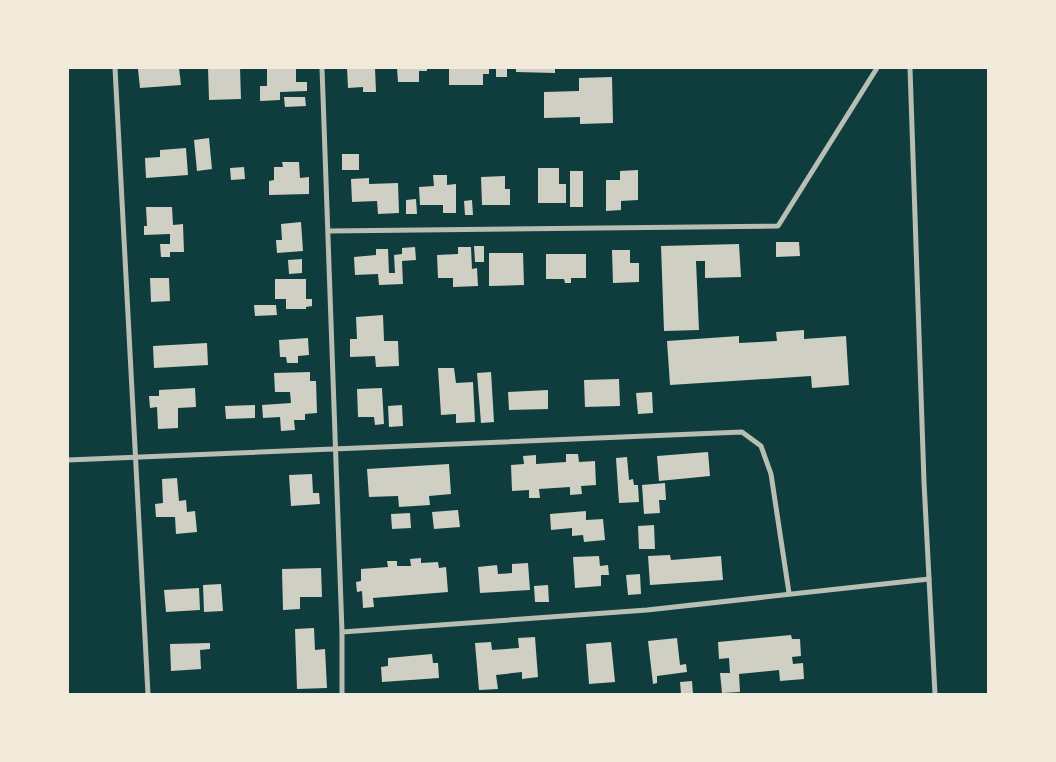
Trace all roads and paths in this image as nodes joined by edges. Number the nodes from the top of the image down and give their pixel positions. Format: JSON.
{"nodes":[{"id":1,"x":115,"y":68,"type":"edge"},
{"id":2,"x":322,"y":68,"type":"edge"},
{"id":3,"x":877,"y":68,"type":"edge"},
{"id":4,"x":910,"y":68,"type":"edge"},
{"id":5,"x":329,"y":231,"type":"junction"},
{"id":6,"x":336,"y":448,"type":"junction"},
{"id":7,"x":134,"y":456,"type":"junction"},
{"id":8,"x":68,"y":460,"type":"edge"},
{"id":9,"x":929,"y":579,"type":"junction"},
{"id":10,"x":789,"y":593,"type":"junction"},
{"id":11,"x":342,"y":632,"type":"junction"},
{"id":12,"x":148,"y":694,"type":"edge"},
{"id":13,"x":342,"y":694,"type":"edge"},
{"id":14,"x":935,"y":694,"type":"edge"}],
"edges":[{"from":1,"to":7,"type":"street"},
{"from":2,"to":5,"type":"street"},
{"from":3,"to":5,"type":"street"},
{"from":4,"to":9,"type":"street"},
{"from":5,"to":6,"type":"street"},
{"from":6,"to":7,"type":"street"},
{"from":6,"to":10,"type":"street"},
{"from":6,"to":11,"type":"street"},
{"from":7,"to":8,"type":"street"},
{"from":7,"to":12,"type":"street"},
{"from":9,"to":10,"type":"street"},
{"from":9,"to":14,"type":"street"},
{"from":10,"to":11,"type":"street"},
{"from":11,"to":13,"type":"street"}]}
